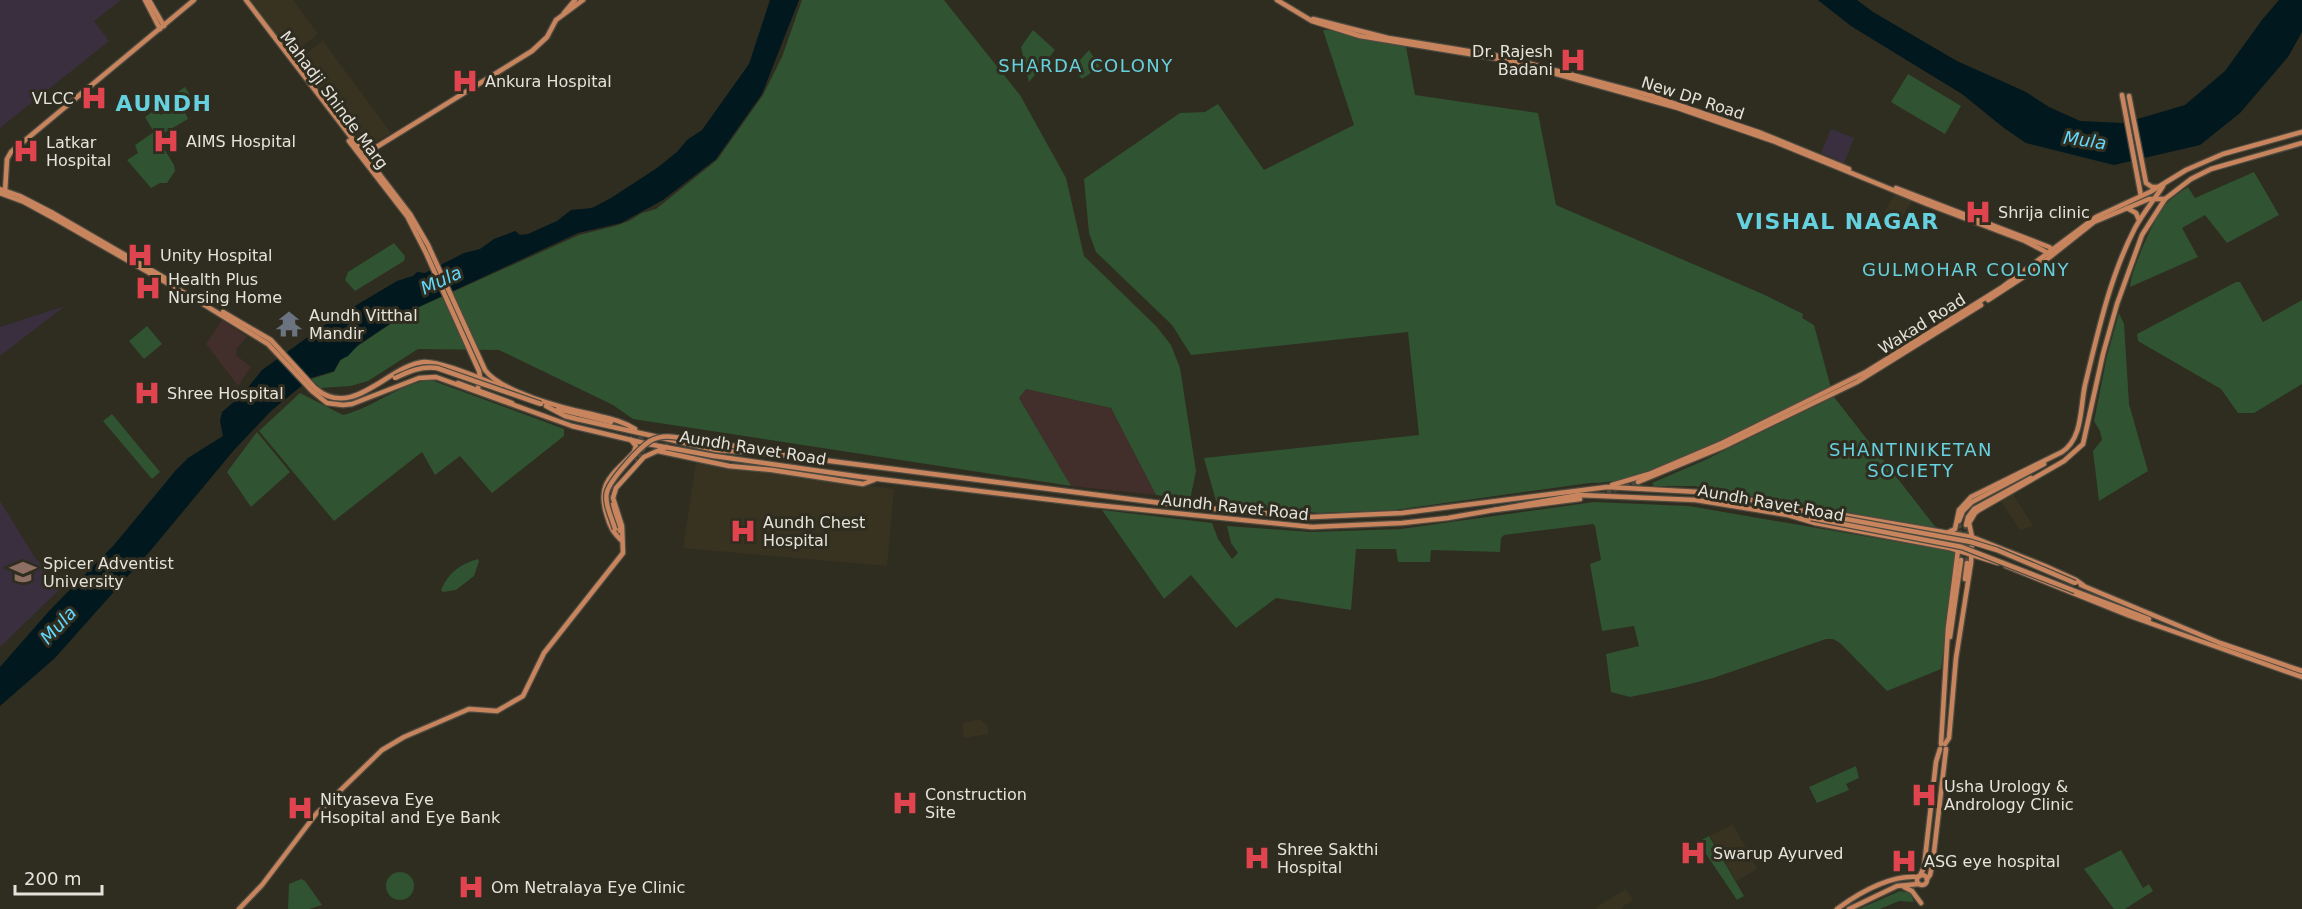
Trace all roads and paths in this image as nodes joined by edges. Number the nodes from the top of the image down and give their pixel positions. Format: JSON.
{"nodes":[{"id":1,"x":147,"y":0,"type":"edge"},
{"id":2,"x":192,"y":0,"type":"edge"},
{"id":3,"x":244,"y":0,"type":"edge"},
{"id":4,"x":575,"y":0,"type":"edge"},
{"id":5,"x":583,"y":0,"type":"edge"},
{"id":6,"x":1277,"y":0,"type":"edge"},
{"id":7,"x":564,"y":13,"type":"junction"},
{"id":8,"x":161,"y":26,"type":"junction"},
{"id":9,"x":2122,"y":95,"type":"dead end"},
{"id":10,"x":2128,"y":96,"type":"dead end"},
{"id":11,"x":2302,"y":132,"type":"edge"},
{"id":12,"x":2302,"y":143,"type":"edge"},
{"id":13,"x":362,"y":154,"type":"junction"},
{"id":14,"x":2,"y":192,"type":"edge"},
{"id":15,"x":2157,"y":193,"type":"junction"},
{"id":16,"x":2140,"y":196,"type":"junction"},
{"id":17,"x":2167,"y":197,"type":"junction"},
{"id":18,"x":2127,"y":208,"type":"junction"},
{"id":19,"x":2138,"y":222,"type":"junction"},
{"id":20,"x":2052,"y":252,"type":"junction"},
{"id":21,"x":482,"y":370,"type":"junction"},
{"id":22,"x":480,"y":377,"type":"junction"},
{"id":23,"x":453,"y":383,"type":"junction"},
{"id":24,"x":381,"y":384,"type":"junction"},
{"id":25,"x":502,"y":385,"type":"junction"},
{"id":26,"x":478,"y":389,"type":"junction"},
{"id":27,"x":313,"y":390,"type":"junction"},
{"id":28,"x":2083,"y":394,"type":"junction"},
{"id":29,"x":2093,"y":396,"type":"junction"},
{"id":30,"x":545,"y":404,"type":"junction"},
{"id":31,"x":519,"y":408,"type":"junction"},
{"id":32,"x":610,"y":422,"type":"tunnel mouth"},
{"id":33,"x":639,"y":432,"type":"junction"},
{"id":34,"x":629,"y":438,"type":"junction"},
{"id":35,"x":648,"y":444,"type":"junction"},
{"id":36,"x":668,"y":446,"type":"junction"},
{"id":37,"x":1723,"y":447,"type":"junction"},
{"id":38,"x":657,"y":450,"type":"junction"},
{"id":39,"x":775,"y":454,"type":"junction"},
{"id":40,"x":2055,"y":455,"type":"junction"},
{"id":41,"x":636,"y":462,"type":"tunnel mouth"},
{"id":42,"x":2044,"y":472,"type":"junction"},
{"id":43,"x":877,"y":478,"type":"junction"},
{"id":44,"x":1638,"y":482,"type":"tunnel mouth"},
{"id":45,"x":1607,"y":487,"type":"junction"},
{"id":46,"x":1644,"y":489,"type":"junction"},
{"id":47,"x":1580,"y":499,"type":"dead end"},
{"id":48,"x":1790,"y":507,"type":"junction"},
{"id":49,"x":1491,"y":510,"type":"junction"},
{"id":50,"x":1788,"y":515,"type":"junction"},
{"id":51,"x":1812,"y":515,"type":"junction"},
{"id":52,"x":1966,"y":525,"type":"tunnel mouth"},
{"id":53,"x":1956,"y":527,"type":"junction"},
{"id":54,"x":1972,"y":537,"type":"junction"},
{"id":55,"x":1978,"y":539,"type":"junction"},
{"id":56,"x":621,"y":540,"type":"junction"},
{"id":57,"x":1958,"y":550,"type":"junction"},
{"id":58,"x":1973,"y":554,"type":"junction"},
{"id":59,"x":1966,"y":562,"type":"junction"},
{"id":60,"x":2083,"y":585,"type":"junction"},
{"id":61,"x":2077,"y":593,"type":"junction"},
{"id":62,"x":2212,"y":642,"type":"junction"},
{"id":63,"x":2219,"y":645,"type":"junction"},
{"id":64,"x":1958,"y":650,"type":"junction"},
{"id":65,"x":1947,"y":658,"type":"junction"},
{"id":66,"x":2302,"y":671,"type":"edge"},
{"id":67,"x":2302,"y":676,"type":"edge"},
{"id":68,"x":1944,"y":748,"type":"junction"},
{"id":69,"x":1919,"y":876,"type":"junction"},
{"id":70,"x":1927,"y":879,"type":"junction"},
{"id":71,"x":1918,"y":884,"type":"junction"},
{"id":72,"x":1897,"y":886,"type":"junction"},
{"id":73,"x":1921,"y":903,"type":"dead end"},
{"id":74,"x":239,"y":909,"type":"edge"},
{"id":75,"x":1838,"y":909,"type":"edge"},
{"id":76,"x":1849,"y":909,"type":"edge"}],
"edges":[{"from":1,"to":8,"type":"main road"},
{"from":2,"to":8,"type":"main road"},
{"from":3,"to":13,"type":"main road","name":"Mahadji Shinde Marg"},
{"from":4,"to":7,"type":"main road"},
{"from":5,"to":7,"type":"main road"},
{"from":6,"to":20,"type":"main road","name":"New DP Road"},
{"from":7,"to":13,"type":"main road"},
{"from":8,"to":14,"type":"main road"},
{"from":9,"to":16,"type":"main road"},
{"from":10,"to":15,"type":"main road"},
{"from":11,"to":15,"type":"main road"},
{"from":12,"to":17,"type":"main road"},
{"from":13,"to":21,"type":"main road","name":"Mahadji Shinde Marg"},
{"from":14,"to":27,"type":"main road"},
{"from":15,"to":16,"type":"main road","name":"Wakad Road"},
{"from":15,"to":17,"type":"main road"},
{"from":15,"to":18,"type":"main road","name":"Wakad Road"},
{"from":15,"to":19,"type":"main road"},
{"from":16,"to":20,"type":"main road","name":"Wakad Road"},
{"from":17,"to":29,"type":"main road"},
{"from":18,"to":19,"type":"main road"},
{"from":18,"to":20,"type":"main road","name":"Wakad Road"},
{"from":19,"to":28,"type":"main road"},
{"from":20,"to":37,"type":"main road","name":"Wakad Road"},
{"from":20,"to":45,"type":"main road","name":"Wakad Road"},
{"from":21,"to":22,"type":"main road"},
{"from":21,"to":25,"type":"main road"},
{"from":22,"to":24,"type":"main road"},
{"from":22,"to":25,"type":"main road"},
{"from":22,"to":26,"type":"main road"},
{"from":23,"to":26,"type":"main road"},
{"from":23,"to":27,"type":"main road","name":"Aundh Ravet Road"},
{"from":23,"to":31,"type":"main road","name":"Aundh Ravet Road"},
{"from":24,"to":27,"type":"main road"},
{"from":24,"to":30,"type":"main road","bridge":true},
{"from":25,"to":30,"type":"main road"},
{"from":26,"to":31,"type":"main road"},
{"from":28,"to":29,"type":"main road"},
{"from":28,"to":40,"type":"main road"},
{"from":29,"to":42,"type":"main road"},
{"from":30,"to":32,"type":"main road"},
{"from":30,"to":33,"type":"main road"},
{"from":30,"to":33,"type":"main road","name":"Aundh Ravet Road"},
{"from":31,"to":34,"type":"main road","name":"Aundh Ravet Road"},
{"from":33,"to":39,"type":"main road","name":"Aundh Ravet Road"},
{"from":34,"to":35,"type":"main road","name":"Aundh Ravet Road"},
{"from":34,"to":56,"type":"main road"},
{"from":35,"to":36,"type":"main road","name":"Aundh Ravet Road"},
{"from":35,"to":38,"type":"main road"},
{"from":36,"to":38,"type":"main road"},
{"from":36,"to":43,"type":"main road","name":"Aundh Ravet Road"},
{"from":37,"to":44,"type":"main road"},
{"from":37,"to":46,"type":"main road"},
{"from":38,"to":43,"type":"main road"},
{"from":38,"to":56,"type":"main road"},
{"from":39,"to":45,"type":"main road","name":"Aundh Ravet Road"},
{"from":39,"to":56,"type":"main road","bridge":true},
{"from":40,"to":53,"type":"main road"},
{"from":40,"to":53,"type":"main road"},
{"from":41,"to":56,"type":"main road"},
{"from":42,"to":52,"type":"main road"},
{"from":42,"to":54,"type":"main road"},
{"from":43,"to":49,"type":"main road","name":"Aundh Ravet Road"},
{"from":45,"to":46,"type":"main road","name":"Aundh Ravet Road"},
{"from":46,"to":48,"type":"main road","name":"Aundh Ravet Road"},
{"from":47,"to":49,"type":"main road"},
{"from":48,"to":51,"type":"main road"},
{"from":48,"to":53,"type":"main road"},
{"from":49,"to":50,"type":"main road","name":"Aundh Ravet Road"},
{"from":50,"to":51,"type":"main road"},
{"from":50,"to":57,"type":"main road","name":"Aundh Ravet Road"},
{"from":51,"to":60,"type":"main road","bridge":true},
{"from":51,"to":61,"type":"main road","bridge":true},
{"from":53,"to":54,"type":"main road"},
{"from":53,"to":57,"type":"main road"},
{"from":54,"to":55,"type":"main road"},
{"from":54,"to":58,"type":"main road"},
{"from":55,"to":58,"type":"main road"},
{"from":55,"to":60,"type":"main road"},
{"from":56,"to":74,"type":"main road"},
{"from":57,"to":58,"type":"main road","name":"Aundh Ravet Road"},
{"from":57,"to":65,"type":"main road"},
{"from":58,"to":59,"type":"main road"},
{"from":58,"to":61,"type":"main road","name":"Aundh Ravet Road"},
{"from":59,"to":64,"type":"main road"},
{"from":59,"to":64,"type":"main road"},
{"from":59,"to":65,"type":"main road"},
{"from":60,"to":62,"type":"main road"},
{"from":61,"to":62,"type":"main road","name":"Aundh Ravet Road"},
{"from":62,"to":63,"type":"main road"},
{"from":63,"to":66,"type":"main road"},
{"from":63,"to":67,"type":"main road"},
{"from":64,"to":68,"type":"main road"},
{"from":65,"to":68,"type":"main road"},
{"from":68,"to":69,"type":"main road"},
{"from":68,"to":70,"type":"main road"},
{"from":69,"to":70,"type":"main road"},
{"from":69,"to":71,"type":"main road"},
{"from":69,"to":75,"type":"main road"},
{"from":70,"to":71,"type":"main road"},
{"from":71,"to":72,"type":"main road"},
{"from":72,"to":73,"type":"main road"},
{"from":72,"to":76,"type":"main road"}]}
